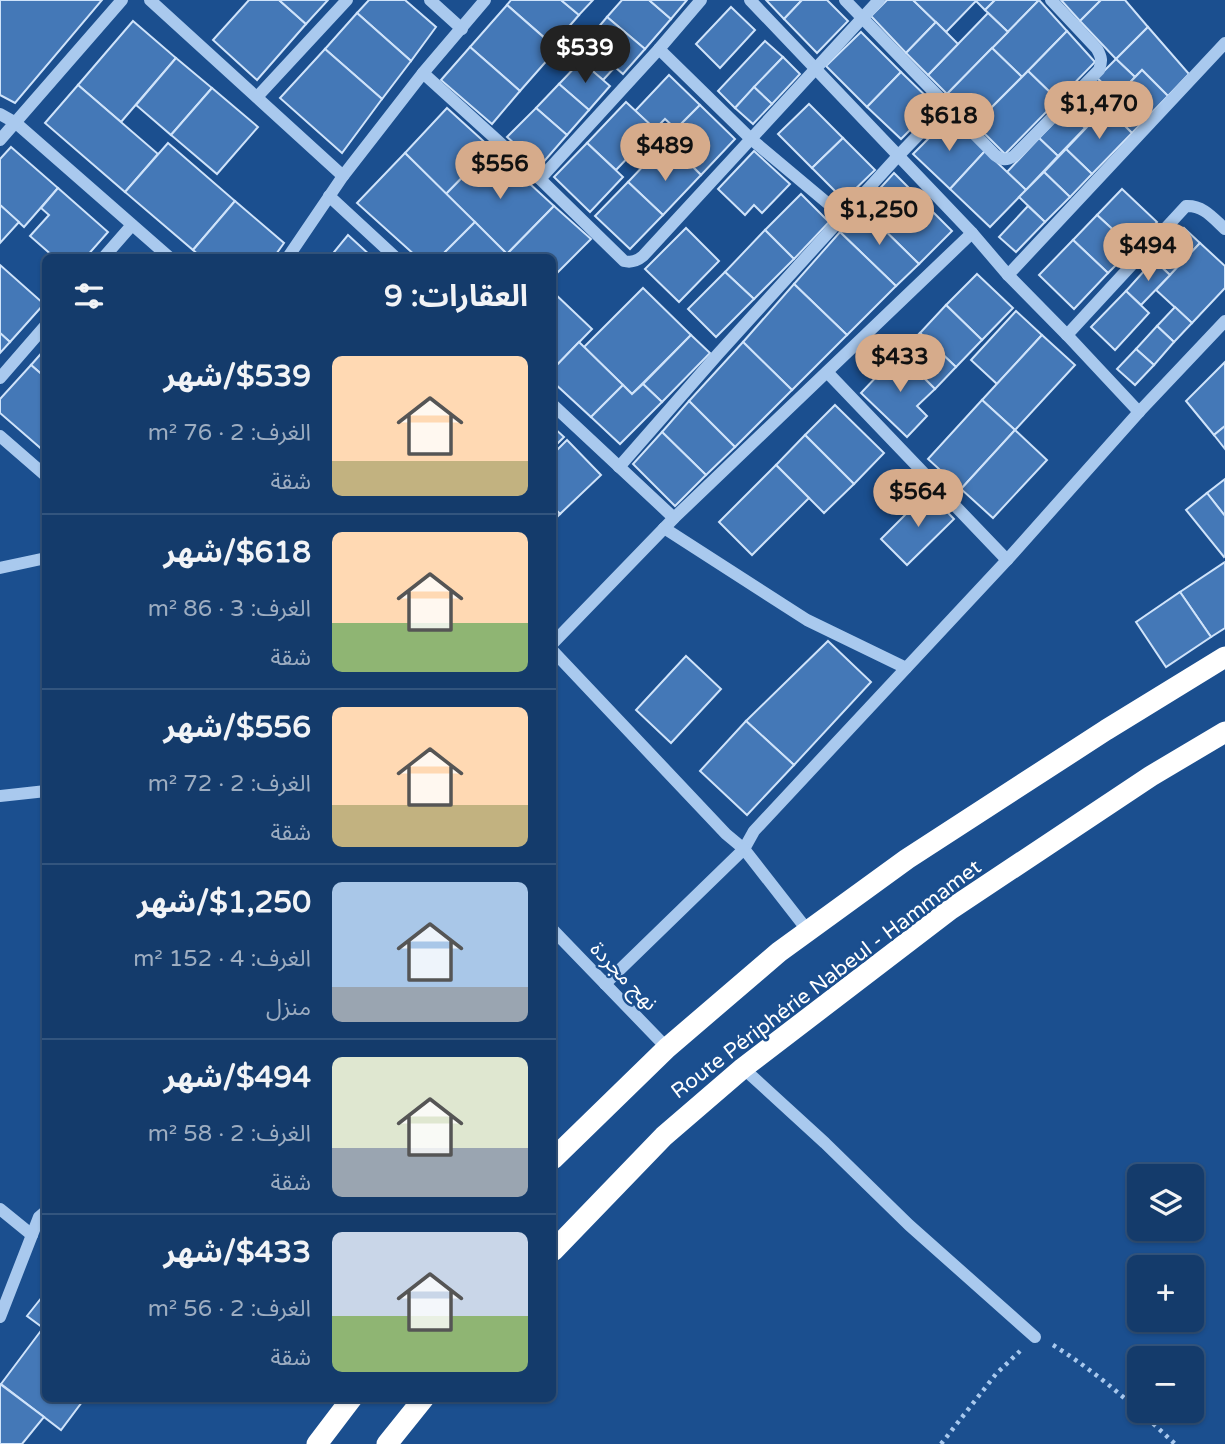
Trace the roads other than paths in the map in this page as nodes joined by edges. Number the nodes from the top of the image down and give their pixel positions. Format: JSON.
{"nodes":[{"id":1,"x":122,"y":0,"type":"edge"},
{"id":2,"x":150,"y":0,"type":"edge"},
{"id":3,"x":347,"y":0,"type":"edge"},
{"id":4,"x":430,"y":0,"type":"edge"},
{"id":5,"x":485,"y":0,"type":"edge"},
{"id":6,"x":701,"y":0,"type":"edge"},
{"id":7,"x":750,"y":0,"type":"edge"},
{"id":8,"x":845,"y":0,"type":"edge"},
{"id":9,"x":879,"y":0,"type":"edge"},
{"id":10,"x":1051,"y":0,"type":"edge"},
{"id":11,"x":862,"y":19,"type":"junction"},
{"id":12,"x":461,"y":29,"type":"junction"},
{"id":13,"x":1225,"y":43,"type":"edge"},
{"id":14,"x":659,"y":49,"type":"junction"},
{"id":15,"x":815,"y":69,"type":"junction"},
{"id":16,"x":423,"y":73,"type":"junction"},
{"id":17,"x":257,"y":97,"type":"junction"},
{"id":18,"x":947,"y":106,"type":"junction"},
{"id":19,"x":0,"y":114,"type":"edge"},
{"id":20,"x":16,"y":123,"type":"junction"},
{"id":21,"x":751,"y":139,"type":"junction"},
{"id":22,"x":0,"y":140,"type":"edge"},
{"id":23,"x":898,"y":156,"type":"junction"},
{"id":24,"x":343,"y":176,"type":"junction"},
{"id":25,"x":540,"y":178,"type":"junction"},
{"id":26,"x":329,"y":196,"type":"junction"},
{"id":27,"x":844,"y":217,"type":"junction"},
{"id":28,"x":132,"y":225,"type":"junction"},
{"id":29,"x":1225,"y":229,"type":"edge"},
{"id":30,"x":972,"y":233,"type":"junction"},
{"id":31,"x":107,"y":254,"type":"edge"},
{"id":32,"x":166,"y":254,"type":"edge"},
{"id":33,"x":290,"y":254,"type":"edge"},
{"id":34,"x":392,"y":254,"type":"edge"},
{"id":35,"x":1008,"y":275,"type":"junction"},
{"id":36,"x":1225,"y":321,"type":"edge"},
{"id":37,"x":42,"y":330,"type":"edge"},
{"id":38,"x":1067,"y":335,"type":"junction"},
{"id":39,"x":827,"y":372,"type":"junction"},
{"id":40,"x":0,"y":378,"type":"edge"},
{"id":41,"x":556,"y":408,"type":"edge"},
{"id":42,"x":1139,"y":412,"type":"junction"},
{"id":43,"x":0,"y":436,"type":"edge"},
{"id":44,"x":619,"y":467,"type":"junction"},
{"id":45,"x":42,"y":473,"type":"edge"},
{"id":46,"x":674,"y":518,"type":"junction"},
{"id":47,"x":664,"y":528,"type":"junction"},
{"id":48,"x":42,"y":559,"type":"edge"},
{"id":49,"x":1007,"y":560,"type":"junction"},
{"id":50,"x":0,"y":568,"type":"edge"},
{"id":51,"x":556,"y":640,"type":"edge"},
{"id":52,"x":556,"y":654,"type":"edge"},
{"id":53,"x":1225,"y":657,"type":"edge"},
{"id":54,"x":906,"y":668,"type":"junction"},
{"id":55,"x":1225,"y":732,"type":"edge"},
{"id":56,"x":42,"y":791,"type":"edge"},
{"id":57,"x":0,"y":796,"type":"edge"},
{"id":58,"x":744,"y":849,"type":"junction"},
{"id":59,"x":808,"y":931,"type":"junction"},
{"id":60,"x":556,"y":933,"type":"edge"},
{"id":61,"x":605,"y":984,"type":"junction"},
{"id":62,"x":667,"y":1048,"type":"junction"},
{"id":63,"x":743,"y":1068,"type":"junction"},
{"id":64,"x":556,"y":1156,"type":"edge"},
{"id":65,"x":0,"y":1209,"type":"edge"},
{"id":66,"x":42,"y":1214,"type":"edge"},
{"id":67,"x":32,"y":1235,"type":"junction"},
{"id":68,"x":556,"y":1248,"type":"edge"},
{"id":69,"x":0,"y":1317,"type":"edge"},
{"id":70,"x":1035,"y":1337,"type":"road end"},
{"id":71,"x":349,"y":1402,"type":"edge"},
{"id":72,"x":421,"y":1402,"type":"edge"},
{"id":73,"x":317,"y":1444,"type":"edge"},
{"id":74,"x":387,"y":1444,"type":"edge"}],
"edges":[{"from":1,"to":20,"type":"street"},
{"from":2,"to":17,"type":"street"},
{"from":3,"to":17,"type":"street"},
{"from":4,"to":12,"type":"street"},
{"from":5,"to":12,"type":"street"},
{"from":6,"to":14,"type":"street"},
{"from":7,"to":15,"type":"street"},
{"from":8,"to":11,"type":"street"},
{"from":9,"to":11,"type":"street"},
{"from":10,"to":18,"type":"street"},
{"from":11,"to":15,"type":"street"},
{"from":11,"to":18,"type":"street"},
{"from":12,"to":16,"type":"street"},
{"from":13,"to":35,"type":"street"},
{"from":14,"to":21,"type":"street"},
{"from":14,"to":25,"type":"street"},
{"from":15,"to":21,"type":"street"},
{"from":15,"to":23,"type":"street"},
{"from":16,"to":24,"type":"street"},
{"from":16,"to":25,"type":"street"},
{"from":17,"to":24,"type":"street"},
{"from":18,"to":23,"type":"street"},
{"from":19,"to":20,"type":"street"},
{"from":20,"to":22,"type":"street"},
{"from":20,"to":28,"type":"street"},
{"from":21,"to":25,"type":"street"},
{"from":21,"to":27,"type":"street"},
{"from":23,"to":27,"type":"street"},
{"from":23,"to":30,"type":"street"},
{"from":24,"to":26,"type":"street"},
{"from":26,"to":33,"type":"street"},
{"from":26,"to":34,"type":"street"},
{"from":27,"to":44,"type":"street"},
{"from":28,"to":31,"type":"street"},
{"from":28,"to":32,"type":"street"},
{"from":29,"to":38,"type":"street"},
{"from":30,"to":35,"type":"street"},
{"from":30,"to":39,"type":"street"},
{"from":35,"to":38,"type":"street"},
{"from":36,"to":42,"type":"street"},
{"from":37,"to":40,"type":"street"},
{"from":38,"to":42,"type":"street"},
{"from":39,"to":46,"type":"street"},
{"from":39,"to":49,"type":"street"},
{"from":41,"to":44,"type":"street"},
{"from":42,"to":49,"type":"street"},
{"from":43,"to":45,"type":"street"},
{"from":44,"to":46,"type":"street"},
{"from":46,"to":47,"type":"street"},
{"from":47,"to":51,"type":"street"},
{"from":47,"to":54,"type":"street"},
{"from":48,"to":50,"type":"street"},
{"from":49,"to":54,"type":"street"},
{"from":52,"to":58,"type":"street"},
{"from":53,"to":59,"type":"highway","name":"Route Périphérie Nabeul - Hammamet"},
{"from":54,"to":58,"type":"street"},
{"from":55,"to":63,"type":"highway","name":"Route Périphérie Nabeul - Hammamet"},
{"from":56,"to":57,"type":"street"},
{"from":58,"to":59,"type":"street"},
{"from":58,"to":61,"type":"street"},
{"from":59,"to":62,"type":"highway","name":"Route Périphérie Nabeul - Hammamet"},
{"from":60,"to":61,"type":"street","name":"نهج مجردة"},
{"from":61,"to":62,"type":"street","name":"نهج مجردة"},
{"from":62,"to":64,"type":"highway","name":"Route Périphérie Nabeul - Hammamet"},
{"from":63,"to":68,"type":"highway","name":"Route Périphérie Nabeul - Hammamet"},
{"from":63,"to":70,"type":"street"},
{"from":65,"to":67,"type":"street"},
{"from":66,"to":67,"type":"street"},
{"from":67,"to":69,"type":"street"},
{"from":71,"to":73,"type":"highway"},
{"from":72,"to":74,"type":"highway"}]}
